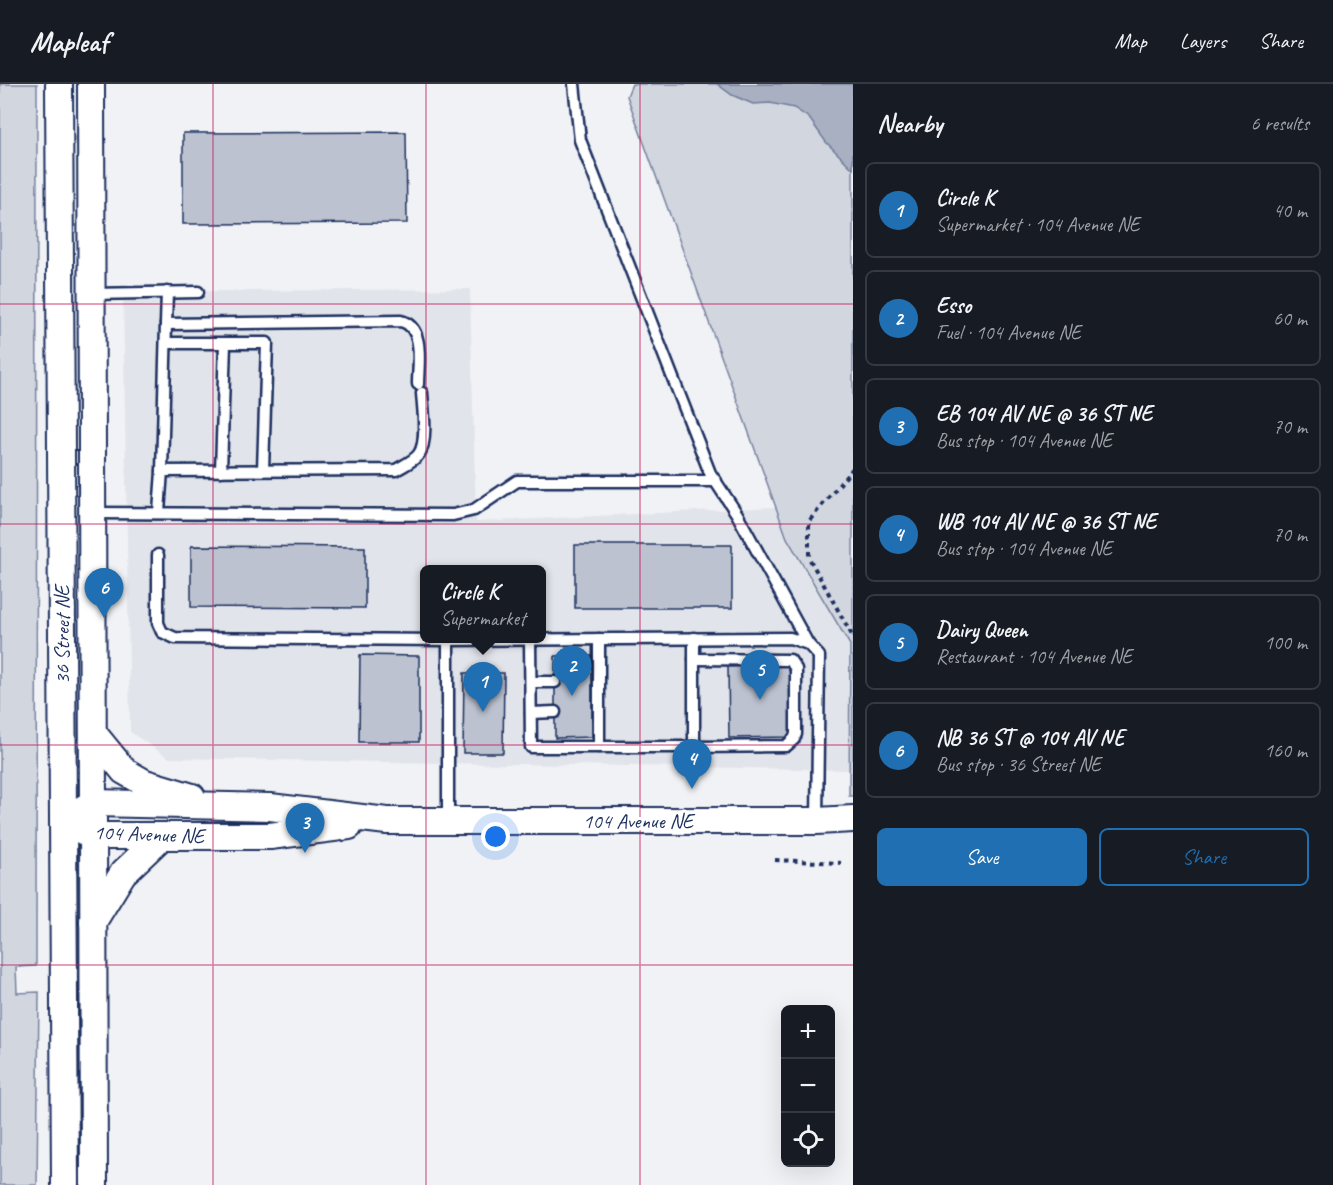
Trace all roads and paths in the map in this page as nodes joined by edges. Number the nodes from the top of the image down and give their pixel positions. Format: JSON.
{"nodes":[{"id":1,"x":58,"y":84,"type":"edge"},
{"id":2,"x":91,"y":84,"type":"edge"},
{"id":3,"x":574,"y":84,"type":"edge"},
{"id":4,"x":167,"y":292,"type":"junction"},
{"id":5,"x":198,"y":292,"type":"dead end"},
{"id":6,"x":91,"y":294,"type":"junction"},
{"id":7,"x":166,"y":324,"type":"junction"},
{"id":8,"x":225,"y":343,"type":"junction"},
{"id":9,"x":166,"y":344,"type":"junction"},
{"id":10,"x":853,"y":468,"type":"edge"},
{"id":11,"x":263,"y":470,"type":"junction"},
{"id":12,"x":162,"y":471,"type":"junction"},
{"id":13,"x":221,"y":471,"type":"junction"},
{"id":14,"x":716,"y":481,"type":"junction"},
{"id":15,"x":159,"y":512,"type":"junction"},
{"id":16,"x":92,"y":513,"type":"junction"},
{"id":17,"x":158,"y":555,"type":"dead end"},
{"id":18,"x":853,"y":637,"type":"edge"},
{"id":19,"x":694,"y":638,"type":"junction"},
{"id":20,"x":420,"y":639,"type":"edge"},
{"id":21,"x":546,"y":639,"type":"edge"},
{"id":22,"x":599,"y":639,"type":"junction"},
{"id":23,"x":448,"y":643,"type":"edge"},
{"id":24,"x":531,"y":643,"type":"edge"},
{"id":25,"x":808,"y":644,"type":"junction"},
{"id":26,"x":694,"y":659,"type":"junction"},
{"id":27,"x":531,"y":682,"type":"junction"},
{"id":28,"x":555,"y":682,"type":"dead end"},
{"id":29,"x":555,"y":712,"type":"dead end"},
{"id":30,"x":531,"y":713,"type":"junction"},
{"id":31,"x":93,"y":733,"type":"junction"},
{"id":32,"x":599,"y":747,"type":"junction"},
{"id":33,"x":694,"y":747,"type":"junction"},
{"id":34,"x":93,"y":803,"type":"junction"},
{"id":35,"x":222,"y":806,"type":"junction"},
{"id":36,"x":853,"y":819,"type":"edge"},
{"id":37,"x":63,"y":821,"type":"junction"},
{"id":38,"x":387,"y":821,"type":"junction"},
{"id":39,"x":448,"y":821,"type":"junction"},
{"id":40,"x":818,"y":821,"type":"junction"},
{"id":41,"x":93,"y":836,"type":"junction"},
{"id":42,"x":162,"y":836,"type":"junction"},
{"id":43,"x":775,"y":860,"type":"dead end"},
{"id":44,"x":841,"y":863,"type":"dead end"},
{"id":45,"x":93,"y":923,"type":"junction"},
{"id":46,"x":65,"y":1185,"type":"edge"},
{"id":47,"x":94,"y":1185,"type":"edge"}],
"edges":[{"from":1,"to":37,"type":"street","name":"36 Street NE"},
{"from":2,"to":6,"type":"street","name":"36 Street NE"},
{"from":3,"to":14,"type":"lane"},
{"from":4,"to":5,"type":"lane"},
{"from":4,"to":6,"type":"lane"},
{"from":4,"to":7,"type":"lane"},
{"from":6,"to":16,"type":"street","name":"36 Street NE"},
{"from":7,"to":9,"type":"lane"},
{"from":7,"to":11,"type":"lane"},
{"from":8,"to":9,"type":"lane"},
{"from":8,"to":11,"type":"lane"},
{"from":8,"to":13,"type":"lane"},
{"from":9,"to":12,"type":"lane"},
{"from":10,"to":18,"type":"path"},
{"from":11,"to":13,"type":"lane"},
{"from":12,"to":13,"type":"lane"},
{"from":12,"to":15,"type":"lane"},
{"from":14,"to":15,"type":"lane"},
{"from":14,"to":25,"type":"lane"},
{"from":15,"to":16,"type":"lane"},
{"from":16,"to":31,"type":"street","name":"36 Street NE"},
{"from":17,"to":20,"type":"lane"},
{"from":19,"to":22,"type":"lane"},
{"from":19,"to":25,"type":"lane"},
{"from":19,"to":26,"type":"lane"},
{"from":21,"to":22,"type":"lane"},
{"from":22,"to":32,"type":"lane"},
{"from":23,"to":39,"type":"lane"},
{"from":24,"to":27,"type":"lane"},
{"from":25,"to":40,"type":"lane"},
{"from":26,"to":33,"type":"lane"},
{"from":26,"to":33,"type":"lane"},
{"from":27,"to":28,"type":"lane"},
{"from":27,"to":30,"type":"lane"},
{"from":29,"to":30,"type":"lane"},
{"from":30,"to":32,"type":"lane"},
{"from":31,"to":34,"type":"street","name":"36 Street NE"},
{"from":31,"to":35,"type":"street"},
{"from":32,"to":33,"type":"lane"},
{"from":34,"to":35,"type":"street","name":"104 Avenue NE"},
{"from":34,"to":37,"type":"street","name":"104 Avenue NE"},
{"from":34,"to":41,"type":"street","name":"36 Street NE"},
{"from":35,"to":38,"type":"street","name":"104 Avenue NE"},
{"from":36,"to":40,"type":"street","name":"104 Avenue NE"},
{"from":37,"to":41,"type":"street","name":"104 Avenue NE"},
{"from":37,"to":46,"type":"street","name":"36 Street NE"},
{"from":38,"to":39,"type":"street","name":"104 Avenue NE"},
{"from":38,"to":42,"type":"street","name":"104 Avenue NE"},
{"from":39,"to":40,"type":"street","name":"104 Avenue NE"},
{"from":41,"to":42,"type":"street","name":"104 Avenue NE"},
{"from":41,"to":45,"type":"street","name":"36 Street NE"},
{"from":42,"to":45,"type":"street"},
{"from":43,"to":44,"type":"path"},
{"from":45,"to":47,"type":"street","name":"36 Street NE"}]}
